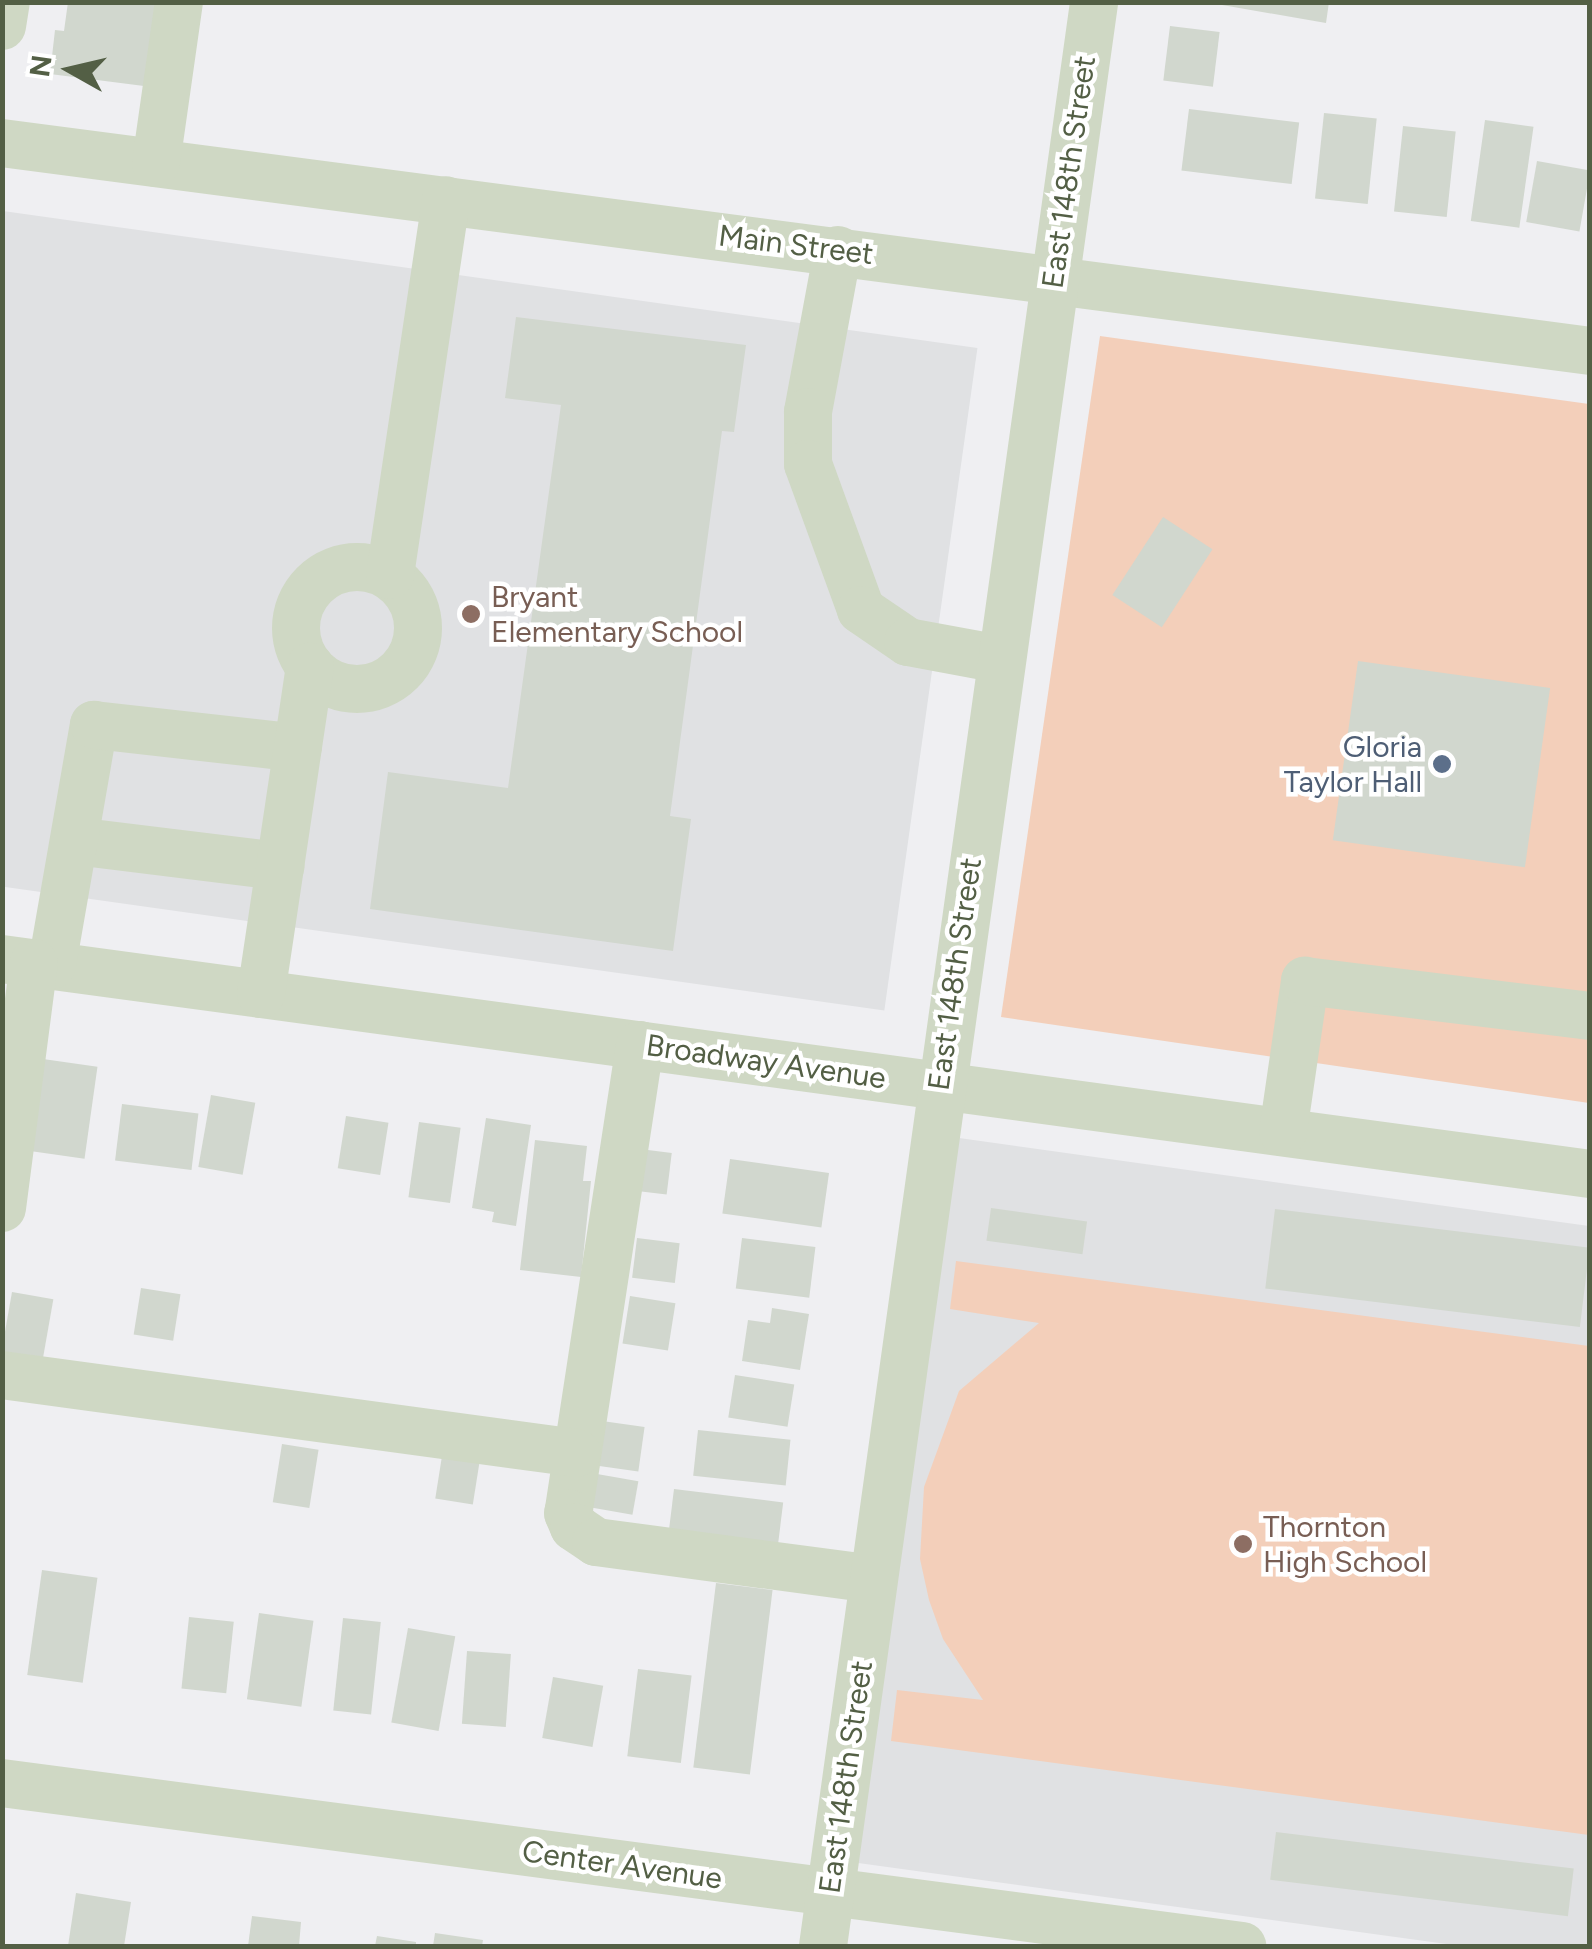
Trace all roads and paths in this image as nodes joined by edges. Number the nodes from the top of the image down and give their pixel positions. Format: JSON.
{"nodes":[{"id":1,"x":6,"y":2,"type":"edge"},
{"id":2,"x":179,"y":2,"type":"edge"},
{"id":3,"x":1094,"y":2,"type":"edge"},
{"id":4,"x":2,"y":26,"type":"edge"},
{"id":5,"x":2,"y":143,"type":"edge"},
{"id":6,"x":156,"y":162,"type":"junction"},
{"id":7,"x":446,"y":200,"type":"junction"},
{"id":8,"x":838,"y":250,"type":"junction"},
{"id":9,"x":1054,"y":278,"type":"junction"},
{"id":10,"x":1590,"y":351,"type":"edge"},
{"id":11,"x":390,"y":574,"type":"junction"},
{"id":12,"x":1000,"y":659,"type":"junction"},
{"id":13,"x":310,"y":668,"type":"junction"},
{"id":14,"x":298,"y":748,"type":"junction"},
{"id":15,"x":75,"y":841,"type":"junction"},
{"id":16,"x":280,"y":866,"type":"junction"},
{"id":17,"x":29,"y":962,"type":"edge"},
{"id":18,"x":261,"y":994,"type":"junction"},
{"id":19,"x":1590,"y":1016,"type":"edge"},
{"id":20,"x":640,"y":1045,"type":"junction"},
{"id":21,"x":940,"y":1086,"type":"junction"},
{"id":22,"x":10,"y":1089,"type":"edge"},
{"id":23,"x":1284,"y":1132,"type":"junction"},
{"id":24,"x":1590,"y":1174,"type":"edge"},
{"id":25,"x":2,"y":1208,"type":"edge"},
{"id":26,"x":2,"y":1376,"type":"edge"},
{"id":27,"x":578,"y":1453,"type":"junction"},
{"id":28,"x":873,"y":1579,"type":"junction"},
{"id":29,"x":2,"y":1783,"type":"edge"},
{"id":30,"x":830,"y":1892,"type":"junction"},
{"id":31,"x":823,"y":1946,"type":"edge"},
{"id":32,"x":1242,"y":1946,"type":"edge"}],
"edges":[{"from":1,"to":4,"type":"street"},
{"from":2,"to":6,"type":"street"},
{"from":3,"to":9,"type":"street","name":"East 148th Street"},
{"from":5,"to":6,"type":"street","name":"Main Street"},
{"from":6,"to":7,"type":"street","name":"Main Street"},
{"from":7,"to":8,"type":"street","name":"Main Street"},
{"from":7,"to":11,"type":"street"},
{"from":8,"to":9,"type":"street","name":"Main Street"},
{"from":8,"to":12,"type":"street"},
{"from":9,"to":10,"type":"street","name":"Main Street"},
{"from":9,"to":12,"type":"street","name":"East 148th Street"},
{"from":11,"to":13,"type":"street"},
{"from":11,"to":13,"type":"street"},
{"from":12,"to":21,"type":"street","name":"East 148th Street"},
{"from":13,"to":14,"type":"street"},
{"from":14,"to":15,"type":"street"},
{"from":14,"to":16,"type":"street"},
{"from":15,"to":16,"type":"street"},
{"from":15,"to":17,"type":"street"},
{"from":16,"to":18,"type":"street"},
{"from":17,"to":18,"type":"street","name":"Broadway Avenue"},
{"from":17,"to":22,"type":"street"},
{"from":18,"to":20,"type":"street","name":"Broadway Avenue"},
{"from":19,"to":23,"type":"street"},
{"from":20,"to":21,"type":"street","name":"Broadway Avenue"},
{"from":20,"to":27,"type":"street"},
{"from":21,"to":23,"type":"street","name":"Broadway Avenue"},
{"from":21,"to":28,"type":"street","name":"East 148th Street"},
{"from":22,"to":25,"type":"street"},
{"from":23,"to":24,"type":"street","name":"Broadway Avenue"},
{"from":26,"to":27,"type":"street"},
{"from":27,"to":28,"type":"street"},
{"from":28,"to":30,"type":"street","name":"East 148th Street"},
{"from":29,"to":30,"type":"street","name":"Center Avenue"},
{"from":30,"to":31,"type":"street","name":"East 148th Street"},
{"from":30,"to":32,"type":"street","name":"Center Avenue"}]}
